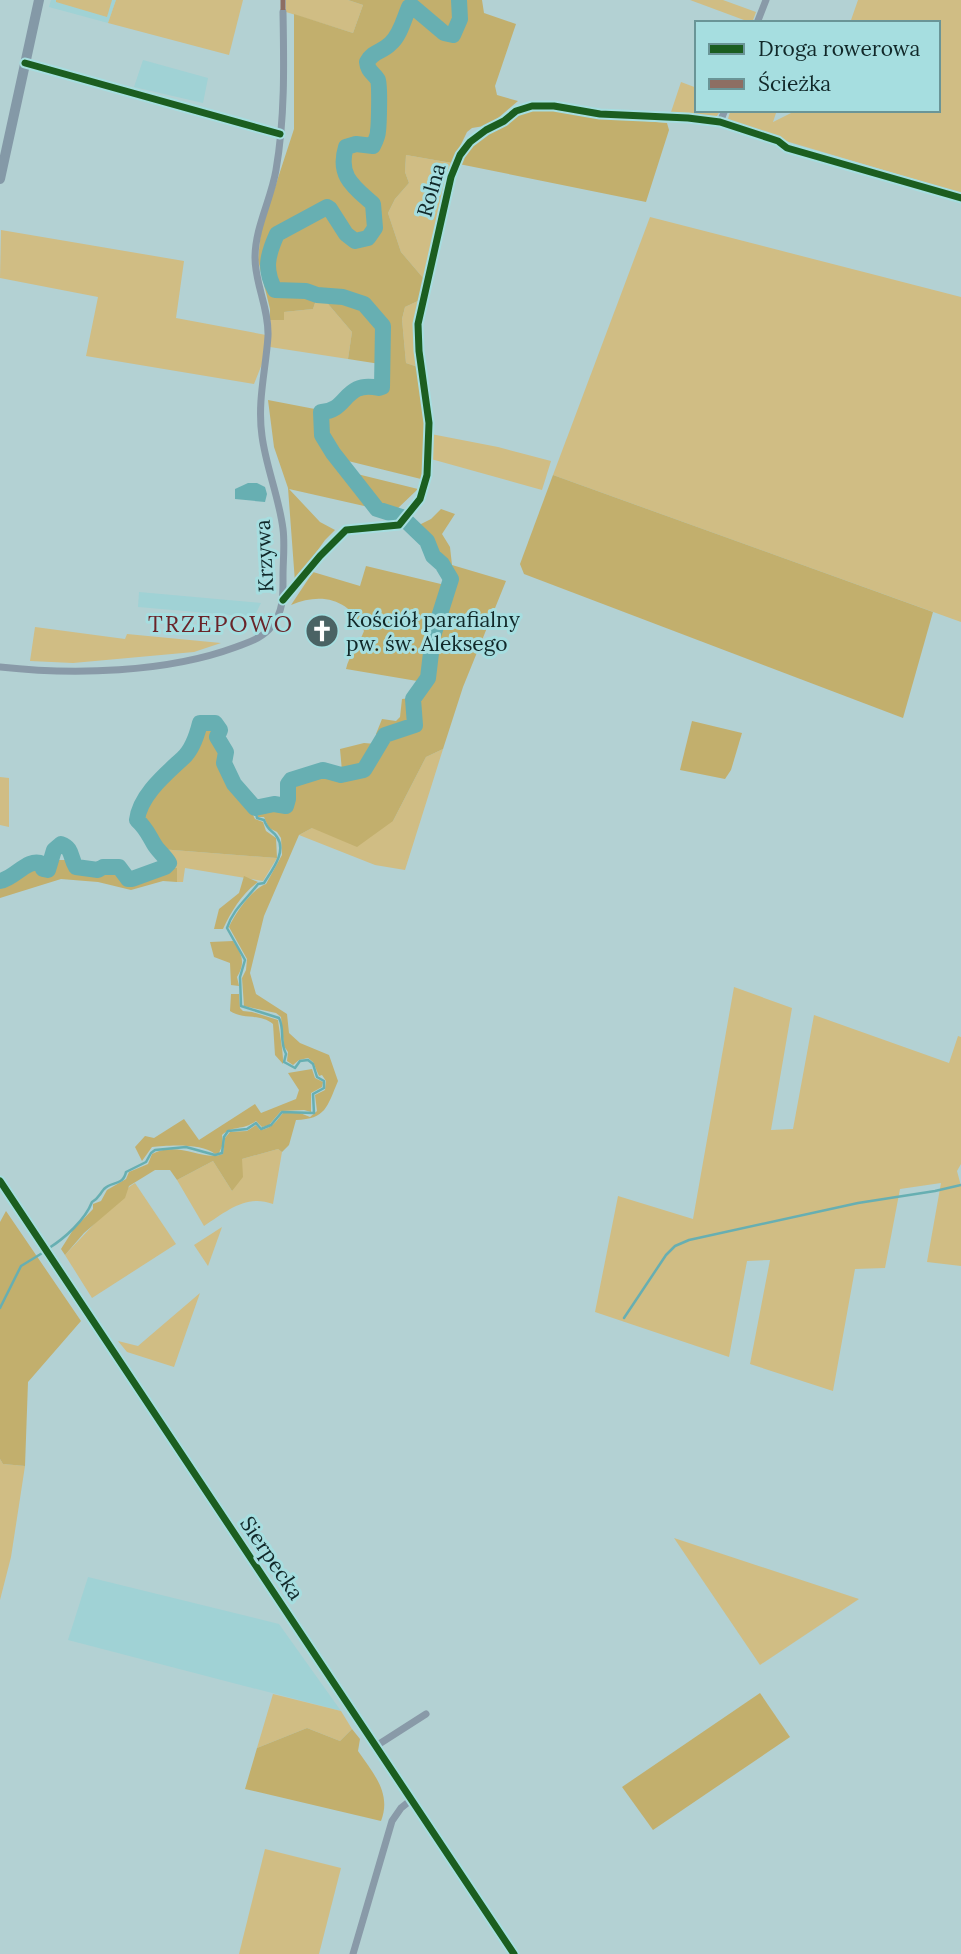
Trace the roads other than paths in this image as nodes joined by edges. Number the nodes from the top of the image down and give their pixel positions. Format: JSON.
{"nodes":[{"id":1,"x":38,"y":0,"type":"edge"},
{"id":2,"x":766,"y":0,"type":"edge"},
{"id":3,"x":283,"y":12,"type":"dead end"},
{"id":4,"x":758,"y":21,"type":"edge"},
{"id":5,"x":25,"y":63,"type":"junction"},
{"id":6,"x":724,"y":112,"type":"edge"},
{"id":7,"x":720,"y":122,"type":"junction"},
{"id":8,"x":280,"y":134,"type":"junction"},
{"id":9,"x":0,"y":179,"type":"edge"},
{"id":10,"x":961,"y":198,"type":"edge"},
{"id":11,"x":283,"y":600,"type":"junction"},
{"id":12,"x":0,"y":667,"type":"edge"},
{"id":13,"x":0,"y":1181,"type":"edge"},
{"id":14,"x":426,"y":1714,"type":"dead end"},
{"id":15,"x":376,"y":1746,"type":"junction"},
{"id":16,"x":411,"y":1800,"type":"junction"},
{"id":17,"x":353,"y":1954,"type":"edge"},
{"id":18,"x":514,"y":1954,"type":"edge"}],
"edges":[{"from":1,"to":5,"type":"street"},
{"from":2,"to":4,"type":"street"},
{"from":3,"to":8,"type":"street","name":"Krzywa"},
{"from":5,"to":8,"type":"street"},
{"from":5,"to":9,"type":"street"},
{"from":6,"to":7,"type":"street"},
{"from":7,"to":10,"type":"street","name":"Rolna"},
{"from":7,"to":11,"type":"street","name":"Rolna"},
{"from":8,"to":11,"type":"street","name":"Krzywa"},
{"from":11,"to":12,"type":"street","name":"Krzywa"},
{"from":13,"to":15,"type":"street","name":"Sierpecka"},
{"from":14,"to":15,"type":"street"},
{"from":15,"to":16,"type":"street","name":"Sierpecka"},
{"from":16,"to":17,"type":"street"},
{"from":16,"to":18,"type":"street","name":"Sierpecka"}]}
